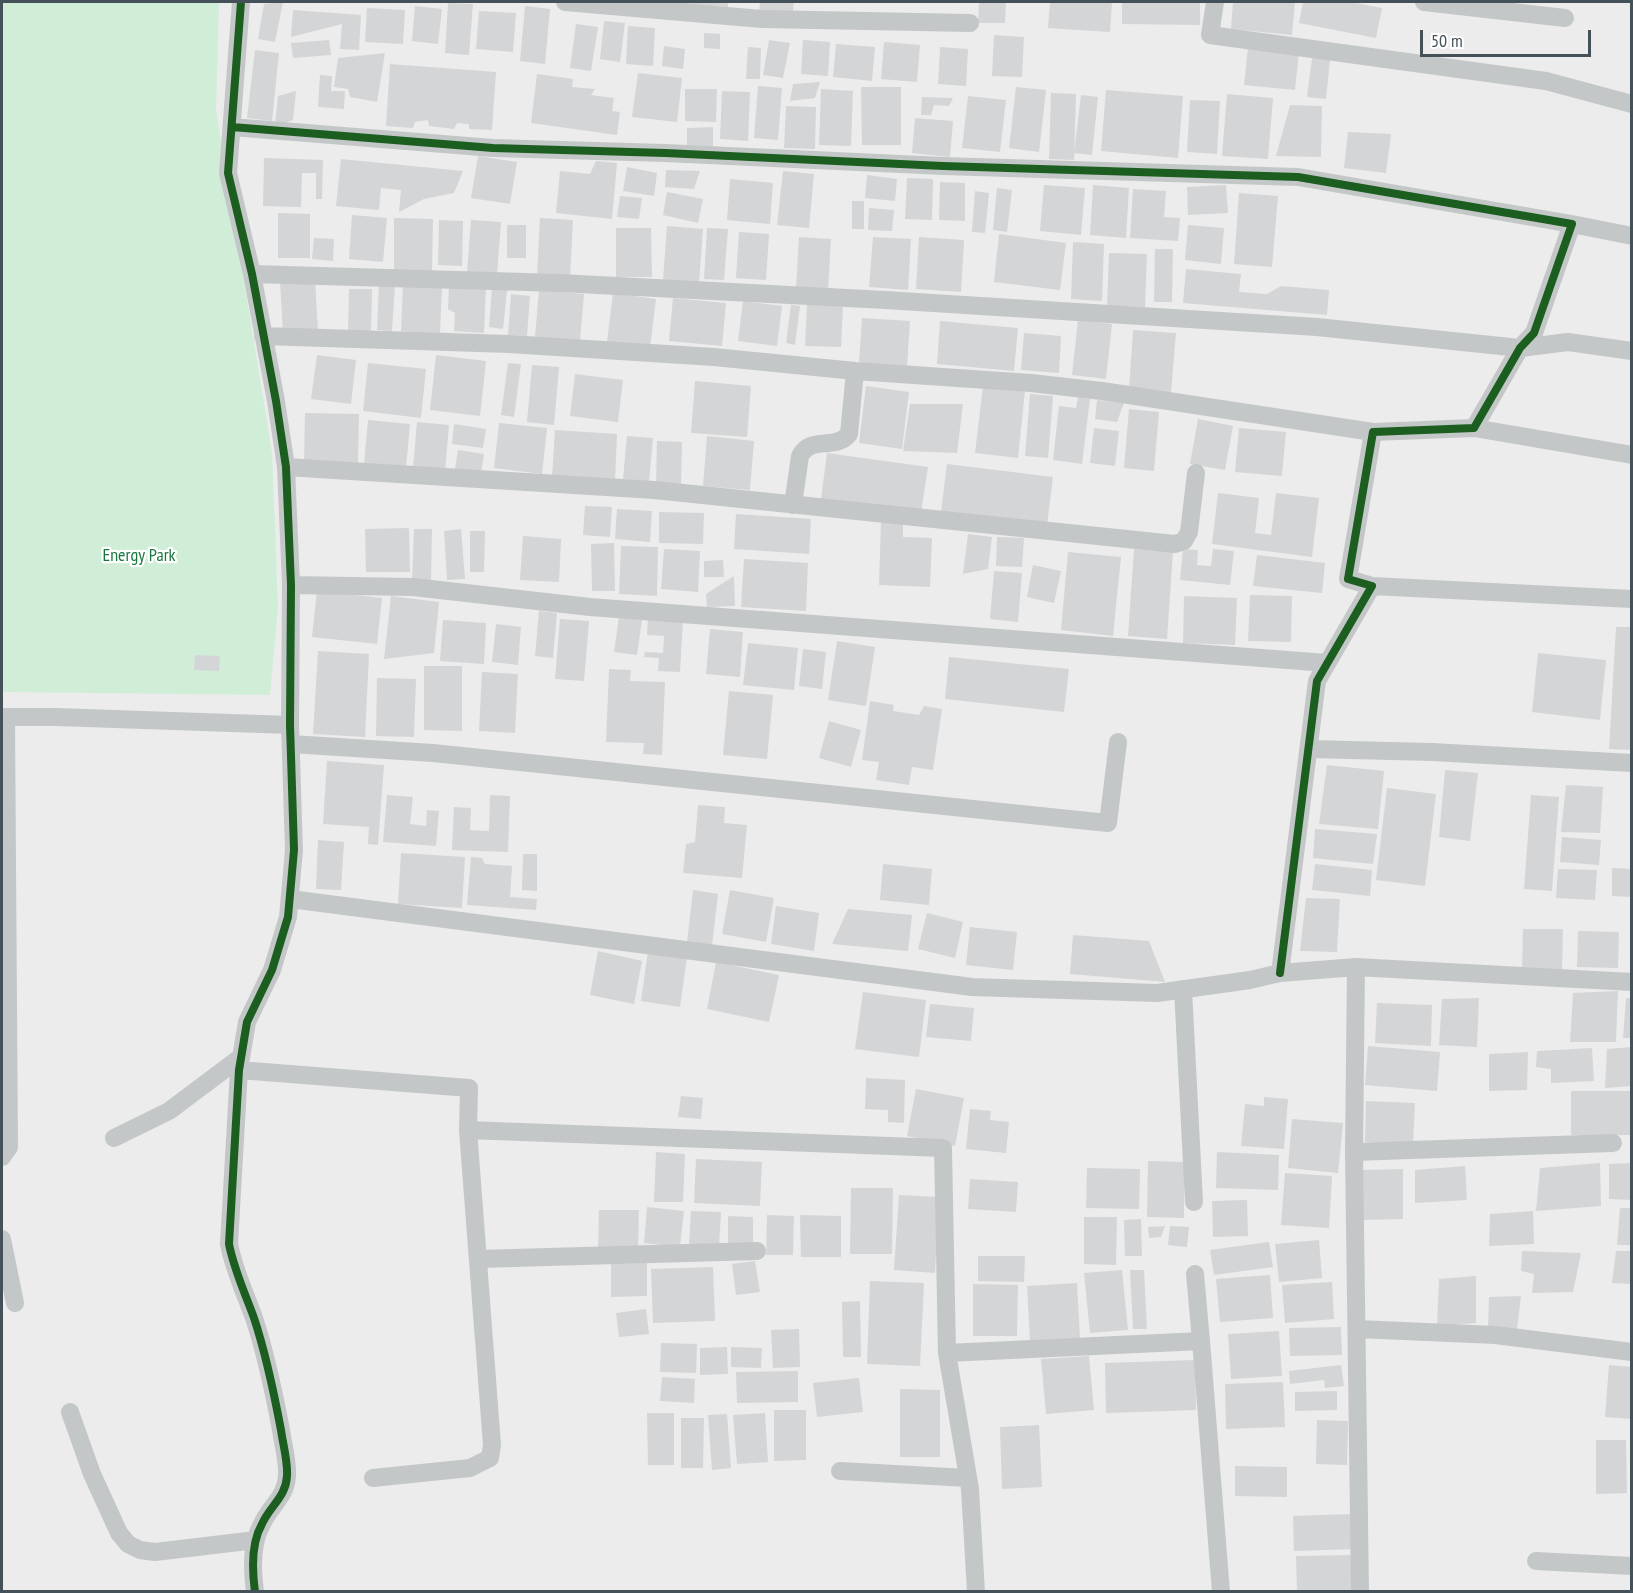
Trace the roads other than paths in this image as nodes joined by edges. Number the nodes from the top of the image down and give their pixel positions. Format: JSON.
{"nodes":[{"id":1,"x":241,"y":2,"type":"edge"},
{"id":2,"x":565,"y":2,"type":"edge"},
{"id":3,"x":1215,"y":2,"type":"edge"},
{"id":4,"x":1424,"y":2,"type":"edge"},
{"id":5,"x":1565,"y":18,"type":"dead end"},
{"id":6,"x":970,"y":23,"type":"dead end"},
{"id":7,"x":1632,"y":104,"type":"edge"},
{"id":8,"x":232,"y":127,"type":"junction"},
{"id":9,"x":1572,"y":224,"type":"junction"},
{"id":10,"x":1632,"y":236,"type":"edge"},
{"id":11,"x":252,"y":274,"type":"junction"},
{"id":12,"x":263,"y":336,"type":"junction"},
{"id":13,"x":1520,"y":348,"type":"junction"},
{"id":14,"x":1632,"y":351,"type":"edge"},
{"id":15,"x":855,"y":371,"type":"junction"},
{"id":16,"x":1474,"y":428,"type":"junction"},
{"id":17,"x":1373,"y":432,"type":"junction"},
{"id":18,"x":1632,"y":455,"type":"edge"},
{"id":19,"x":286,"y":467,"type":"junction"},
{"id":20,"x":1196,"y":473,"type":"dead end"},
{"id":21,"x":793,"y":505,"type":"junction"},
{"id":22,"x":291,"y":585,"type":"junction"},
{"id":23,"x":1371,"y":586,"type":"junction"},
{"id":24,"x":1632,"y":599,"type":"edge"},
{"id":25,"x":1328,"y":663,"type":"junction"},
{"id":26,"x":4,"y":717,"type":"edge"},
{"id":27,"x":290,"y":734,"type":"junction"},
{"id":28,"x":1118,"y":742,"type":"dead end"},
{"id":29,"x":1309,"y":749,"type":"junction"},
{"id":30,"x":1632,"y":763,"type":"edge"},
{"id":31,"x":290,"y":899,"type":"junction"},
{"id":32,"x":1356,"y":967,"type":"junction"},
{"id":33,"x":1280,"y":974,"type":"junction"},
{"id":34,"x":1632,"y":982,"type":"edge"},
{"id":35,"x":1183,"y":989,"type":"junction"},
{"id":36,"x":240,"y":1064,"type":"junction"},
{"id":37,"x":468,"y":1130,"type":"junction"},
{"id":38,"x":114,"y":1138,"type":"dead end"},
{"id":39,"x":1613,"y":1143,"type":"dead end"},
{"id":40,"x":1354,"y":1152,"type":"junction"},
{"id":41,"x":2,"y":1157,"type":"edge"},
{"id":42,"x":1194,"y":1202,"type":"dead end"},
{"id":43,"x":2,"y":1239,"type":"edge"},
{"id":44,"x":757,"y":1251,"type":"dead end"},
{"id":45,"x":478,"y":1259,"type":"junction"},
{"id":46,"x":1195,"y":1274,"type":"dead end"},
{"id":47,"x":15,"y":1303,"type":"dead end"},
{"id":48,"x":1357,"y":1329,"type":"junction"},
{"id":49,"x":1201,"y":1341,"type":"junction"},
{"id":50,"x":1632,"y":1352,"type":"edge"},
{"id":51,"x":947,"y":1353,"type":"junction"},
{"id":52,"x":69,"y":1412,"type":"dead end"},
{"id":53,"x":840,"y":1471,"type":"dead end"},
{"id":54,"x":373,"y":1478,"type":"dead end"},
{"id":55,"x":968,"y":1478,"type":"junction"},
{"id":56,"x":256,"y":1540,"type":"junction"},
{"id":57,"x":1536,"y":1561,"type":"dead end"},
{"id":58,"x":1632,"y":1566,"type":"edge"},
{"id":59,"x":255,"y":1592,"type":"edge"},
{"id":60,"x":976,"y":1592,"type":"edge"},
{"id":61,"x":1221,"y":1592,"type":"edge"},
{"id":62,"x":1360,"y":1592,"type":"edge"}],
"edges":[{"from":1,"to":8,"type":"street"},
{"from":2,"to":6,"type":"street"},
{"from":3,"to":7,"type":"street"},
{"from":4,"to":5,"type":"street"},
{"from":8,"to":9,"type":"street"},
{"from":8,"to":11,"type":"street"},
{"from":9,"to":10,"type":"street"},
{"from":9,"to":13,"type":"street"},
{"from":11,"to":12,"type":"street"},
{"from":11,"to":13,"type":"street"},
{"from":12,"to":15,"type":"street"},
{"from":12,"to":19,"type":"street"},
{"from":13,"to":14,"type":"street"},
{"from":13,"to":16,"type":"street"},
{"from":15,"to":17,"type":"street"},
{"from":15,"to":21,"type":"street"},
{"from":16,"to":17,"type":"street"},
{"from":16,"to":18,"type":"street"},
{"from":17,"to":23,"type":"street"},
{"from":19,"to":21,"type":"street"},
{"from":19,"to":22,"type":"street"},
{"from":20,"to":21,"type":"street"},
{"from":22,"to":25,"type":"street"},
{"from":22,"to":27,"type":"street"},
{"from":23,"to":24,"type":"street"},
{"from":23,"to":25,"type":"street"},
{"from":25,"to":29,"type":"street"},
{"from":26,"to":27,"type":"street"},
{"from":26,"to":41,"type":"street"},
{"from":27,"to":28,"type":"street"},
{"from":27,"to":31,"type":"street"},
{"from":29,"to":30,"type":"street"},
{"from":29,"to":33,"type":"street"},
{"from":31,"to":35,"type":"street"},
{"from":31,"to":36,"type":"street"},
{"from":32,"to":33,"type":"street"},
{"from":32,"to":34,"type":"street"},
{"from":32,"to":40,"type":"street"},
{"from":33,"to":35,"type":"street"},
{"from":35,"to":42,"type":"street"},
{"from":36,"to":37,"type":"street"},
{"from":36,"to":38,"type":"street"},
{"from":36,"to":56,"type":"street"},
{"from":37,"to":45,"type":"street"},
{"from":37,"to":51,"type":"street"},
{"from":39,"to":40,"type":"street"},
{"from":40,"to":48,"type":"street"},
{"from":43,"to":47,"type":"street"},
{"from":44,"to":45,"type":"street"},
{"from":45,"to":54,"type":"street"},
{"from":46,"to":49,"type":"street"},
{"from":48,"to":50,"type":"street"},
{"from":48,"to":62,"type":"street"},
{"from":49,"to":51,"type":"street"},
{"from":49,"to":61,"type":"street"},
{"from":51,"to":55,"type":"street"},
{"from":52,"to":56,"type":"street"},
{"from":53,"to":55,"type":"street"},
{"from":55,"to":60,"type":"street"},
{"from":56,"to":59,"type":"street"},
{"from":57,"to":58,"type":"street"}]}
